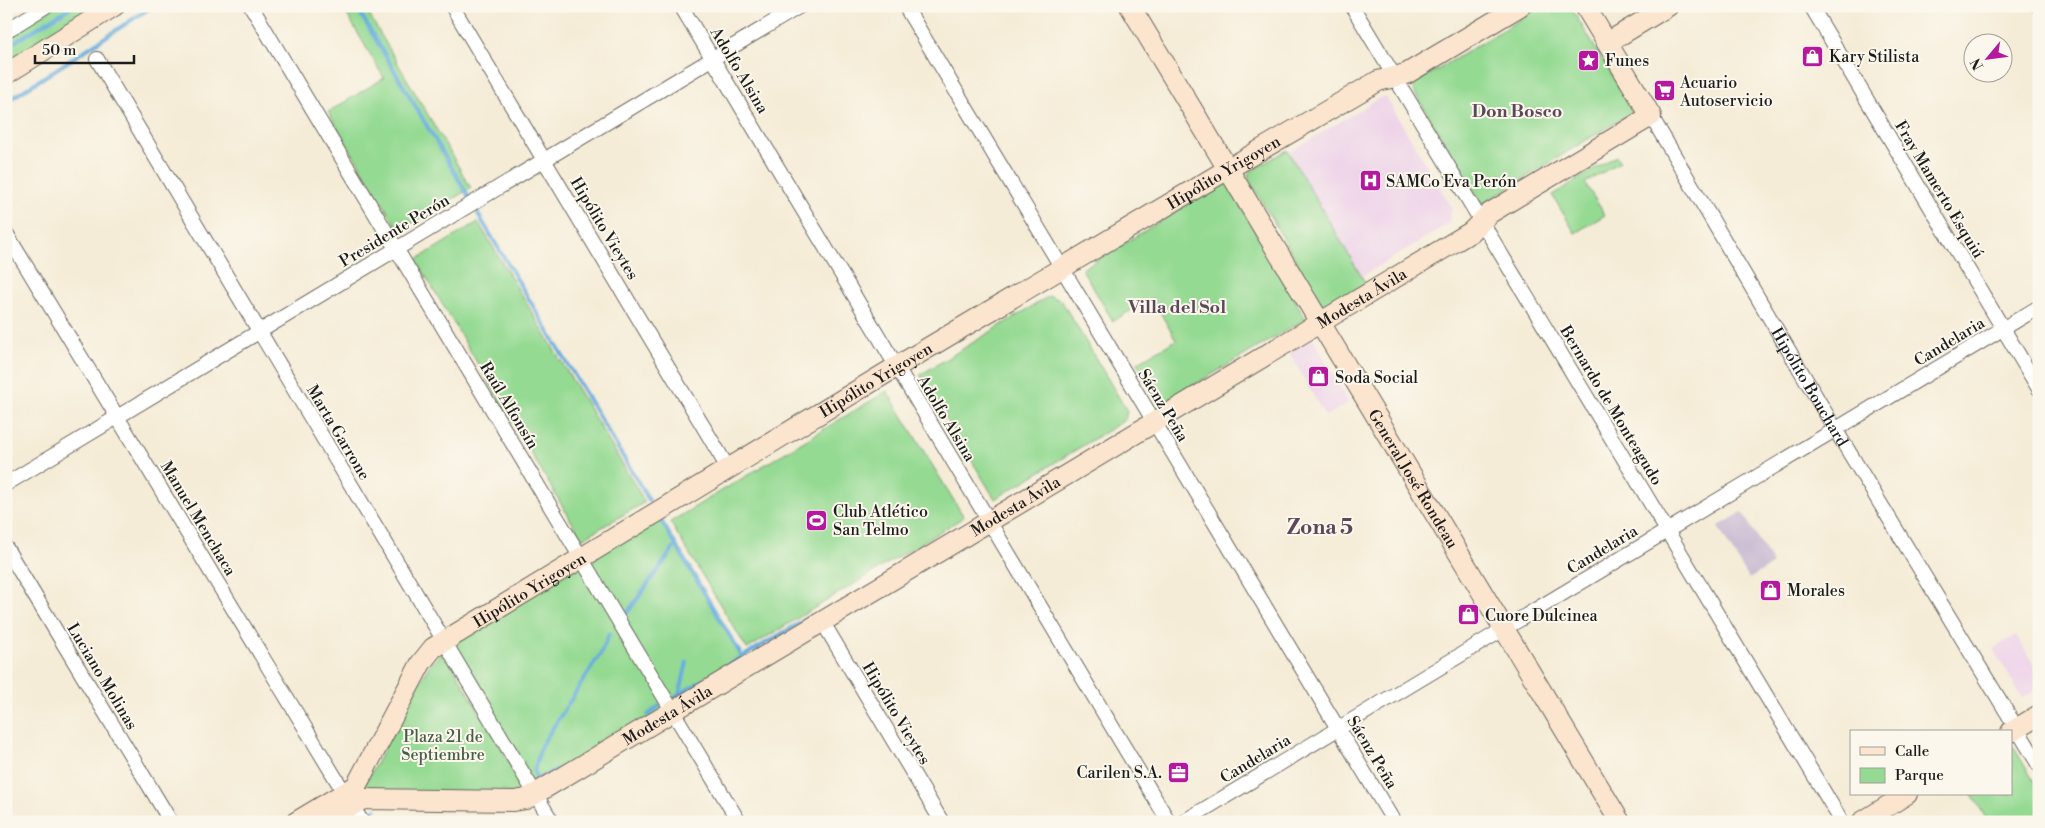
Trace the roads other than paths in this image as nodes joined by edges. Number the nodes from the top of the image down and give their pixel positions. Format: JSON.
{"nodes":[{"id":1,"x":46,"y":6,"type":"edge"},
{"id":2,"x":114,"y":6,"type":"edge"},
{"id":3,"x":251,"y":6,"type":"edge"},
{"id":4,"x":452,"y":6,"type":"edge"},
{"id":5,"x":681,"y":6,"type":"edge"},
{"id":6,"x":800,"y":6,"type":"edge"},
{"id":7,"x":905,"y":6,"type":"edge"},
{"id":8,"x":1130,"y":6,"type":"edge"},
{"id":9,"x":1352,"y":6,"type":"edge"},
{"id":10,"x":1520,"y":6,"type":"edge"},
{"id":11,"x":1585,"y":6,"type":"edge"},
{"id":12,"x":1668,"y":6,"type":"edge"},
{"id":13,"x":1811,"y":6,"type":"edge"},
{"id":14,"x":6,"y":31,"type":"edge"},
{"id":15,"x":1607,"y":43,"type":"junction"},
{"id":16,"x":97,"y":59,"type":"dead end"},
{"id":17,"x":712,"y":59,"type":"junction"},
{"id":18,"x":6,"y":74,"type":"edge"},
{"id":19,"x":1394,"y":77,"type":"junction"},
{"id":20,"x":1650,"y":116,"type":"junction"},
{"id":21,"x":544,"y":160,"type":"junction"},
{"id":22,"x":1228,"y":168,"type":"junction"},
{"id":23,"x":1481,"y":222,"type":"junction"},
{"id":24,"x":6,"y":233,"type":"edge"},
{"id":25,"x":396,"y":249,"type":"junction"},
{"id":26,"x":1062,"y":268,"type":"junction"},
{"id":27,"x":2039,"y":307,"type":"edge"},
{"id":28,"x":1320,"y":322,"type":"junction"},
{"id":29,"x":2003,"y":329,"type":"junction"},
{"id":30,"x":259,"y":332,"type":"junction"},
{"id":31,"x":896,"y":367,"type":"junction"},
{"id":32,"x":2039,"y":389,"type":"edge"},
{"id":33,"x":117,"y":417,"type":"junction"},
{"id":34,"x":1154,"y":422,"type":"junction"},
{"id":35,"x":1835,"y":429,"type":"junction"},
{"id":36,"x":728,"y":468,"type":"junction"},
{"id":37,"x":6,"y":484,"type":"edge"},
{"id":38,"x":989,"y":521,"type":"junction"},
{"id":39,"x":1667,"y":531,"type":"junction"},
{"id":40,"x":6,"y":548,"type":"edge"},
{"id":41,"x":581,"y":558,"type":"junction"},
{"id":42,"x":822,"y":621,"type":"junction"},
{"id":43,"x":1504,"y":629,"type":"junction"},
{"id":44,"x":444,"y":641,"type":"junction"},
{"id":45,"x":673,"y":711,"type":"junction"},
{"id":46,"x":2039,"y":715,"type":"edge"},
{"id":47,"x":1338,"y":728,"type":"junction"},
{"id":48,"x":2014,"y":730,"type":"edge"},
{"id":49,"x":2039,"y":765,"type":"edge"},
{"id":50,"x":535,"y":794,"type":"junction"},
{"id":51,"x":1904,"y":796,"type":"edge"},
{"id":52,"x":353,"y":807,"type":"edge"},
{"id":53,"x":171,"y":822,"type":"edge"},
{"id":54,"x":296,"y":822,"type":"edge"},
{"id":55,"x":325,"y":822,"type":"edge"},
{"id":56,"x":552,"y":822,"type":"edge"},
{"id":57,"x":739,"y":822,"type":"edge"},
{"id":58,"x":942,"y":822,"type":"edge"},
{"id":59,"x":1169,"y":822,"type":"edge"},
{"id":60,"x":1184,"y":822,"type":"edge"},
{"id":61,"x":1394,"y":822,"type":"edge"},
{"id":62,"x":1620,"y":822,"type":"edge"},
{"id":63,"x":1842,"y":822,"type":"edge"},
{"id":64,"x":1862,"y":822,"type":"edge"}],
"edges":[{"from":1,"to":14,"type":"street"},
{"from":2,"to":18,"type":"street"},
{"from":3,"to":25,"type":"street","name":"Raúl Alfonsín"},
{"from":4,"to":21,"type":"street","name":"Hipólito Vieytes"},
{"from":5,"to":17,"type":"street","name":"Adolfo Alsina"},
{"from":6,"to":17,"type":"street","name":"Presidente Perón"},
{"from":7,"to":26,"type":"street","name":"Sáenz Peña"},
{"from":8,"to":22,"type":"street","name":"General José Rondeau"},
{"from":9,"to":19,"type":"street","name":"Bernardo de Monteagudo"},
{"from":10,"to":19,"type":"street","name":"Hipólito Yrigoyen"},
{"from":11,"to":15,"type":"street","name":"Hipólito Bouchard"},
{"from":12,"to":15,"type":"street"},
{"from":13,"to":29,"type":"street","name":"Fray Mamerto Esquiú"},
{"from":15,"to":20,"type":"street","name":"Hipólito Bouchard"},
{"from":16,"to":30,"type":"street","name":"Marta Garrone"},
{"from":17,"to":21,"type":"street","name":"Presidente Perón"},
{"from":17,"to":31,"type":"street","name":"Adolfo Alsina"},
{"from":19,"to":22,"type":"street","name":"Hipólito Yrigoyen"},
{"from":19,"to":23,"type":"street","name":"Bernardo de Monteagudo"},
{"from":20,"to":23,"type":"street","name":"Modesta Ávila"},
{"from":20,"to":35,"type":"street","name":"Hipólito Bouchard"},
{"from":21,"to":25,"type":"street","name":"Presidente Perón"},
{"from":21,"to":36,"type":"street","name":"Hipólito Vieytes"},
{"from":22,"to":26,"type":"street","name":"Hipólito Yrigoyen"},
{"from":22,"to":28,"type":"street","name":"General José Rondeau"},
{"from":23,"to":28,"type":"street","name":"Modesta Ávila"},
{"from":23,"to":39,"type":"street","name":"Bernardo de Monteagudo"},
{"from":24,"to":33,"type":"street","name":"Manuel Menchaca"},
{"from":25,"to":30,"type":"street","name":"Presidente Perón"},
{"from":25,"to":41,"type":"street","name":"Raúl Alfonsín"},
{"from":26,"to":31,"type":"street","name":"Hipólito Yrigoyen"},
{"from":26,"to":34,"type":"street","name":"Sáenz Peña"},
{"from":27,"to":29,"type":"street","name":"Candelaria"},
{"from":28,"to":34,"type":"street","name":"Modesta Ávila"},
{"from":28,"to":43,"type":"street","name":"General José Rondeau"},
{"from":29,"to":32,"type":"street","name":"Fray Mamerto Esquiú"},
{"from":29,"to":35,"type":"street","name":"Candelaria"},
{"from":30,"to":33,"type":"street","name":"Presidente Perón"},
{"from":30,"to":44,"type":"street","name":"Marta Garrone"},
{"from":31,"to":36,"type":"street","name":"Hipólito Yrigoyen"},
{"from":31,"to":38,"type":"street","name":"Adolfo Alsina"},
{"from":33,"to":37,"type":"street","name":"Presidente Perón"},
{"from":33,"to":52,"type":"street","name":"Manuel Menchaca"},
{"from":34,"to":38,"type":"street","name":"Modesta Ávila"},
{"from":34,"to":47,"type":"street","name":"Sáenz Peña"},
{"from":35,"to":39,"type":"street","name":"Candelaria"},
{"from":35,"to":48,"type":"street","name":"Hipólito Bouchard"},
{"from":36,"to":41,"type":"street","name":"Hipólito Yrigoyen"},
{"from":38,"to":42,"type":"street","name":"Modesta Ávila"},
{"from":38,"to":59,"type":"street","name":"Adolfo Alsina"},
{"from":39,"to":43,"type":"street","name":"Candelaria"},
{"from":39,"to":63,"type":"street","name":"Bernardo de Monteagudo"},
{"from":40,"to":53,"type":"street","name":"Luciano Molinas"},
{"from":41,"to":44,"type":"street","name":"Hipólito Yrigoyen"},
{"from":41,"to":45,"type":"street","name":"Raúl Alfonsín"},
{"from":42,"to":45,"type":"street","name":"Modesta Ávila"},
{"from":42,"to":58,"type":"street","name":"Hipólito Vieytes"},
{"from":43,"to":47,"type":"street","name":"Candelaria"},
{"from":43,"to":62,"type":"street","name":"General José Rondeau"},
{"from":44,"to":50,"type":"street","name":"Marta Garrone"},
{"from":44,"to":52,"type":"street","name":"Hipólito Yrigoyen"},
{"from":45,"to":50,"type":"street","name":"Modesta Ávila"},
{"from":45,"to":57,"type":"street","name":"Raúl Alfonsín"},
{"from":46,"to":48,"type":"street"},
{"from":47,"to":60,"type":"street","name":"Candelaria"},
{"from":47,"to":61,"type":"street","name":"Sáenz Peña"},
{"from":48,"to":49,"type":"street","name":"Hipólito Bouchard"},
{"from":50,"to":52,"type":"street","name":"Modesta Ávila"},
{"from":50,"to":56,"type":"street","name":"Marta Garrone"},
{"from":51,"to":64,"type":"street"},
{"from":52,"to":54,"type":"street","name":"Hipólito Yrigoyen"},
{"from":52,"to":55,"type":"street","name":"Hipólito Yrigoyen"}]}
